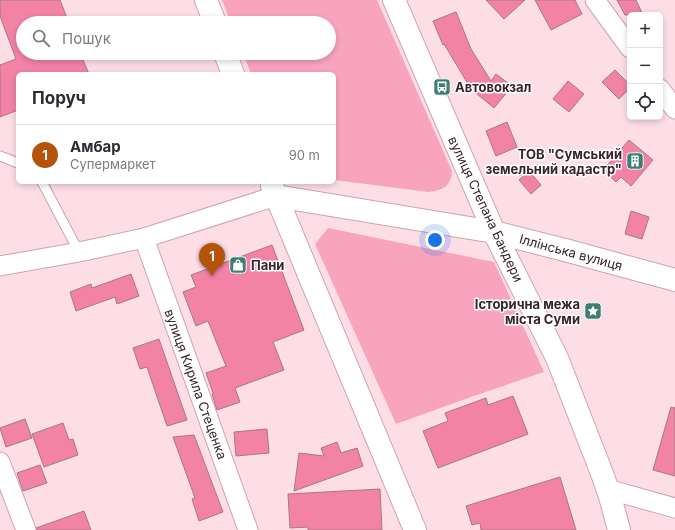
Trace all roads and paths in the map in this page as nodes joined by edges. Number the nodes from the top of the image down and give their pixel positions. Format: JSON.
{"nodes":[{"id":1,"x":206,"y":0,"type":"edge"},
{"id":2,"x":394,"y":0,"type":"edge"},
{"id":3,"x":595,"y":0,"type":"edge"},
{"id":4,"x":212,"y":16,"type":"edge"},
{"id":5,"x":627,"y":44,"type":"edge"},
{"id":6,"x":228,"y":60,"type":"edge"},
{"id":7,"x":232,"y":72,"type":"edge"},
{"id":8,"x":663,"y":93,"type":"edge"},
{"id":9,"x":675,"y":109,"type":"edge"},
{"id":10,"x":0,"y":156,"type":"edge"},
{"id":11,"x":16,"y":162,"type":"edge"},
{"id":12,"x":43,"y":184,"type":"edge"},
{"id":13,"x":273,"y":189,"type":"edge"},
{"id":14,"x":494,"y":232,"type":"junction"},
{"id":15,"x":144,"y":238,"type":"junction"},
{"id":16,"x":79,"y":252,"type":"junction"},
{"id":17,"x":0,"y":266,"type":"edge"},
{"id":18,"x":675,"y":280,"type":"edge"},
{"id":19,"x":0,"y":462,"type":"edge"},
{"id":20,"x":607,"y":489,"type":"junction"},
{"id":21,"x":675,"y":508,"type":"edge"},
{"id":22,"x":26,"y":530,"type":"edge"},
{"id":23,"x":248,"y":530,"type":"edge"},
{"id":24,"x":415,"y":530,"type":"edge"},
{"id":25,"x":619,"y":530,"type":"edge"}],
"edges":[{"from":1,"to":4,"type":"main road"},
{"from":2,"to":14,"type":"main road","name":"вулиця Степана Бандери"},
{"from":3,"to":5,"type":"street"},
{"from":6,"to":7,"type":"main road"},
{"from":8,"to":9,"type":"street"},
{"from":10,"to":11,"type":"lane"},
{"from":12,"to":16,"type":"lane"},
{"from":13,"to":14,"type":"main road","name":"Іллінська вулиця"},
{"from":13,"to":15,"type":"street"},
{"from":13,"to":24,"type":"main road"},
{"from":14,"to":18,"type":"main road","name":"Іллінська вулиця"},
{"from":14,"to":20,"type":"main road","name":"вулиця Степана Бандери"},
{"from":15,"to":16,"type":"street"},
{"from":15,"to":23,"type":"street","name":"вулиця Кирила Стеценка"},
{"from":16,"to":17,"type":"street"},
{"from":19,"to":22,"type":"street"},
{"from":20,"to":21,"type":"street"},
{"from":20,"to":25,"type":"main road","name":"вулиця Степана Бандери"}]}
